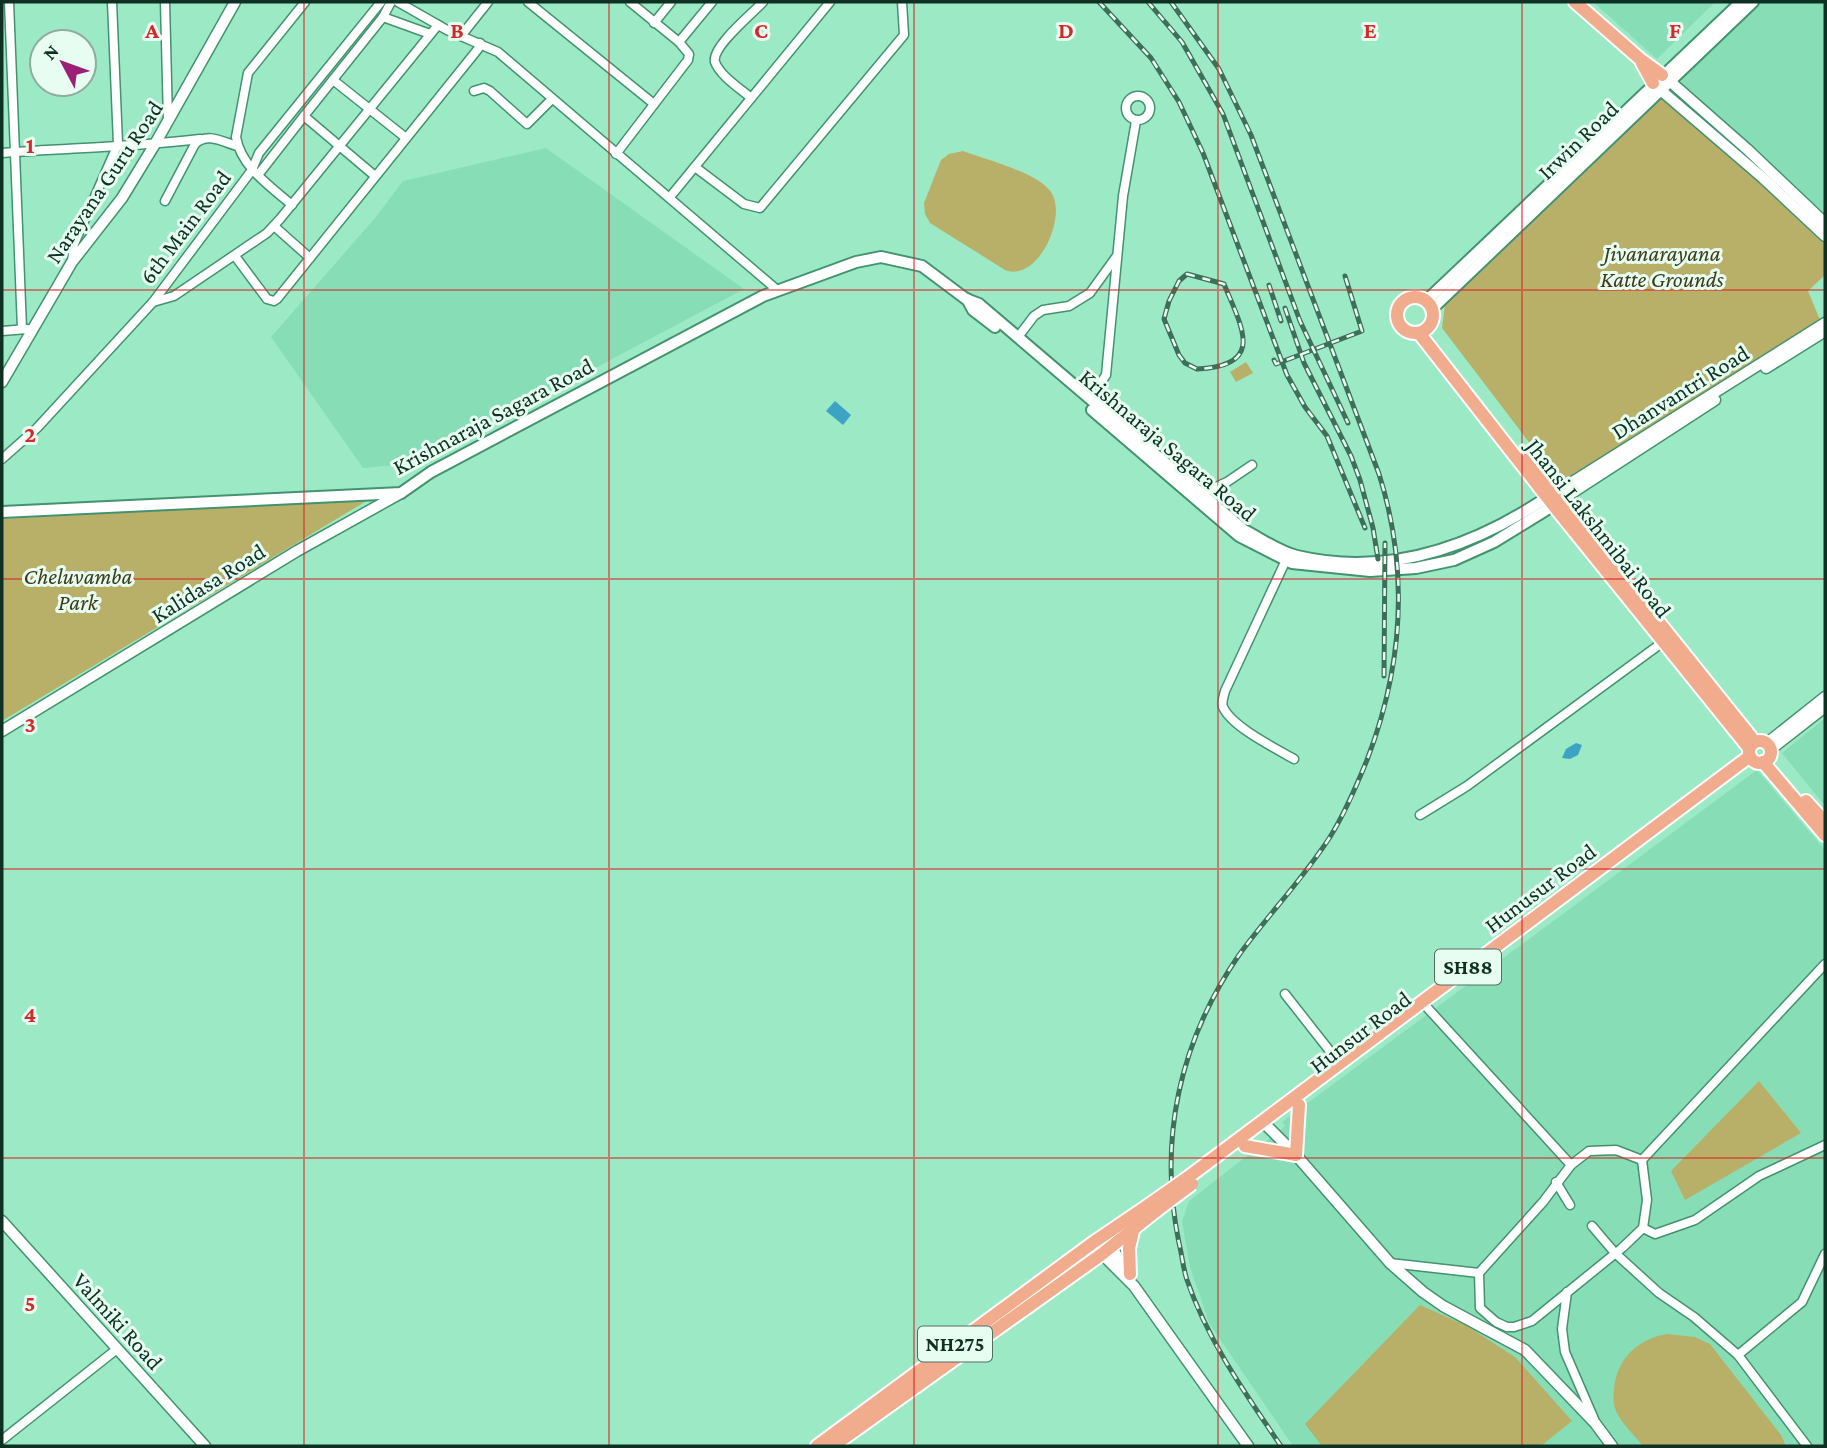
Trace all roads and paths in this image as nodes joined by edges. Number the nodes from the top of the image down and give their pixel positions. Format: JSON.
{"nodes":[{"id":1,"x":9,"y":2,"type":"edge"},
{"id":2,"x":112,"y":2,"type":"edge"},
{"id":3,"x":165,"y":2,"type":"edge"},
{"id":4,"x":230,"y":2,"type":"edge"},
{"id":5,"x":235,"y":2,"type":"edge"},
{"id":6,"x":305,"y":2,"type":"edge"},
{"id":7,"x":381,"y":2,"type":"edge"},
{"id":8,"x":391,"y":2,"type":"edge"},
{"id":9,"x":398,"y":2,"type":"edge"},
{"id":10,"x":488,"y":2,"type":"edge"},
{"id":11,"x":528,"y":2,"type":"edge"},
{"id":12,"x":630,"y":2,"type":"edge"},
{"id":13,"x":671,"y":2,"type":"edge"},
{"id":14,"x":712,"y":2,"type":"edge"},
{"id":15,"x":764,"y":2,"type":"edge"},
{"id":16,"x":830,"y":2,"type":"edge"},
{"id":17,"x":902,"y":2,"type":"edge"},
{"id":18,"x":1575,"y":2,"type":"edge"},
{"id":19,"x":1741,"y":2,"type":"edge"},
{"id":20,"x":1753,"y":2,"type":"edge"},
{"id":21,"x":383,"y":17,"type":"junction"},
{"id":22,"x":654,"y":23,"type":"junction"},
{"id":23,"x":438,"y":25,"type":"junction"},
{"id":24,"x":222,"y":26,"type":"junction"},
{"id":25,"x":430,"y":34,"type":"junction"},
{"id":26,"x":461,"y":36,"type":"junction"},
{"id":27,"x":679,"y":42,"type":"junction"},
{"id":28,"x":480,"y":43,"type":"junction"},
{"id":29,"x":333,"y":80,"type":"junction"},
{"id":30,"x":1661,"y":82,"type":"junction"},
{"id":31,"x":474,"y":91,"type":"dead end"},
{"id":32,"x":751,"y":98,"type":"junction"},
{"id":33,"x":552,"y":99,"type":"junction"},
{"id":34,"x":654,"y":104,"type":"junction"},
{"id":35,"x":369,"y":108,"type":"junction"},
{"id":36,"x":304,"y":116,"type":"junction"},
{"id":37,"x":1136,"y":121,"type":"dead end"},
{"id":38,"x":168,"y":123,"type":"junction"},
{"id":39,"x":406,"y":138,"type":"junction"},
{"id":40,"x":200,"y":139,"type":"junction"},
{"id":41,"x":117,"y":144,"type":"junction"},
{"id":42,"x":155,"y":144,"type":"junction"},
{"id":43,"x":237,"y":146,"type":"junction"},
{"id":44,"x":339,"y":147,"type":"junction"},
{"id":45,"x":15,"y":152,"type":"junction"},
{"id":46,"x":2,"y":153,"type":"edge"},
{"id":47,"x":616,"y":153,"type":"junction"},
{"id":48,"x":695,"y":167,"type":"junction"},
{"id":49,"x":255,"y":173,"type":"junction"},
{"id":50,"x":375,"y":176,"type":"junction"},
{"id":51,"x":670,"y":197,"type":"junction"},
{"id":52,"x":165,"y":201,"type":"dead end"},
{"id":53,"x":292,"y":205,"type":"junction"},
{"id":54,"x":1825,"y":223,"type":"edge"},
{"id":55,"x":274,"y":226,"type":"junction"},
{"id":56,"x":1825,"y":236,"type":"edge"},
{"id":57,"x":1118,"y":255,"type":"junction"},
{"id":58,"x":235,"y":256,"type":"junction"},
{"id":59,"x":310,"y":258,"type":"junction"},
{"id":60,"x":72,"y":262,"type":"junction"},
{"id":61,"x":776,"y":289,"type":"junction"},
{"id":62,"x":966,"y":299,"type":"junction"},
{"id":63,"x":153,"y":302,"type":"junction"},
{"id":64,"x":1429,"y":305,"type":"junction"},
{"id":65,"x":1825,"y":323,"type":"edge"},
{"id":66,"x":28,"y":329,"type":"junction"},
{"id":67,"x":2,"y":331,"type":"edge"},
{"id":68,"x":1422,"y":331,"type":"junction"},
{"id":69,"x":1825,"y":331,"type":"edge"},
{"id":70,"x":1018,"y":337,"type":"junction"},
{"id":71,"x":1101,"y":381,"type":"junction"},
{"id":72,"x":2,"y":382,"type":"edge"},
{"id":73,"x":1081,"y":395,"type":"junction"},
{"id":74,"x":1713,"y":398,"type":"junction"},
{"id":75,"x":1094,"y":407,"type":"junction"},
{"id":76,"x":2,"y":459,"type":"edge"},
{"id":77,"x":1252,"y":465,"type":"dead end"},
{"id":78,"x":401,"y":493,"type":"junction"},
{"id":79,"x":1201,"y":494,"type":"junction"},
{"id":80,"x":1554,"y":499,"type":"junction"},
{"id":81,"x":2,"y":512,"type":"edge"},
{"id":82,"x":1286,"y":560,"type":"junction"},
{"id":83,"x":1663,"y":642,"type":"junction"},
{"id":84,"x":1825,"y":697,"type":"edge"},
{"id":85,"x":1825,"y":707,"type":"edge"},
{"id":86,"x":2,"y":731,"type":"edge"},
{"id":87,"x":1760,"y":753,"type":"junction"},
{"id":88,"x":1294,"y":759,"type":"dead end"},
{"id":89,"x":1420,"y":815,"type":"dead end"},
{"id":90,"x":1825,"y":822,"type":"edge"},
{"id":91,"x":1825,"y":835,"type":"edge"},
{"id":92,"x":1825,"y":964,"type":"edge"},
{"id":93,"x":1285,"y":994,"type":"dead end"},
{"id":94,"x":1424,"y":1005,"type":"junction"},
{"id":95,"x":1340,"y":1064,"type":"junction"},
{"id":96,"x":1299,"y":1105,"type":"junction"},
{"id":97,"x":1266,"y":1125,"type":"junction"},
{"id":98,"x":1825,"y":1145,"type":"edge"},
{"id":99,"x":1245,"y":1146,"type":"junction"},
{"id":100,"x":1296,"y":1155,"type":"junction"},
{"id":101,"x":1642,"y":1160,"type":"junction"},
{"id":102,"x":1571,"y":1165,"type":"junction"},
{"id":103,"x":1189,"y":1181,"type":"junction"},
{"id":104,"x":1556,"y":1182,"type":"junction"},
{"id":105,"x":1570,"y":1205,"type":"dead end"},
{"id":106,"x":1153,"y":1207,"type":"junction"},
{"id":107,"x":2,"y":1222,"type":"edge"},
{"id":108,"x":1135,"y":1226,"type":"junction"},
{"id":109,"x":1592,"y":1226,"type":"dead end"},
{"id":110,"x":1643,"y":1228,"type":"junction"},
{"id":111,"x":1102,"y":1244,"type":"junction"},
{"id":112,"x":1615,"y":1253,"type":"junction"},
{"id":113,"x":1825,"y":1254,"type":"edge"},
{"id":114,"x":1390,"y":1263,"type":"junction"},
{"id":115,"x":1479,"y":1273,"type":"junction"},
{"id":116,"x":1132,"y":1280,"type":"junction"},
{"id":117,"x":1567,"y":1292,"type":"junction"},
{"id":118,"x":1493,"y":1327,"type":"junction"},
{"id":119,"x":117,"y":1349,"type":"junction"},
{"id":120,"x":1738,"y":1355,"type":"junction"},
{"id":121,"x":1595,"y":1423,"type":"junction"},
{"id":122,"x":2,"y":1440,"type":"edge"},
{"id":123,"x":205,"y":1446,"type":"edge"},
{"id":124,"x":817,"y":1446,"type":"edge"},
{"id":125,"x":834,"y":1446,"type":"edge"},
{"id":126,"x":1248,"y":1446,"type":"edge"},
{"id":127,"x":1612,"y":1446,"type":"edge"},
{"id":128,"x":1807,"y":1446,"type":"edge"}],
"edges":[{"from":1,"to":45,"type":"street"},
{"from":2,"to":41,"type":"street"},
{"from":3,"to":38,"type":"street"},
{"from":4,"to":24,"type":"street"},
{"from":5,"to":24,"type":"street","name":"Narayana Guru Road"},
{"from":6,"to":43,"type":"street"},
{"from":7,"to":49,"type":"street","name":"6th Main Road"},
{"from":8,"to":21,"type":"street"},
{"from":9,"to":23,"type":"street"},
{"from":10,"to":26,"type":"street"},
{"from":11,"to":34,"type":"street"},
{"from":12,"to":22,"type":"street"},
{"from":13,"to":22,"type":"street"},
{"from":14,"to":27,"type":"street"},
{"from":15,"to":32,"type":"street"},
{"from":16,"to":32,"type":"street"},
{"from":17,"to":48,"type":"street"},
{"from":18,"to":30,"type":"main road"},
{"from":19,"to":30,"type":"main road","name":"Irwin Road"},
{"from":20,"to":30,"type":"main road","name":"Irwin Road"},
{"from":21,"to":25,"type":"street"},
{"from":21,"to":29,"type":"street"},
{"from":22,"to":27,"type":"street"},
{"from":23,"to":25,"type":"street"},
{"from":23,"to":26,"type":"street"},
{"from":24,"to":38,"type":"street","name":"Narayana Guru Road"},
{"from":25,"to":35,"type":"street"},
{"from":26,"to":28,"type":"street"},
{"from":27,"to":34,"type":"street"},
{"from":28,"to":33,"type":"street"},
{"from":28,"to":39,"type":"street"},
{"from":29,"to":35,"type":"street"},
{"from":29,"to":36,"type":"street"},
{"from":30,"to":54,"type":"street"},
{"from":30,"to":56,"type":"street"},
{"from":30,"to":64,"type":"main road","name":"Irwin Road"},
{"from":31,"to":33,"type":"street"},
{"from":32,"to":48,"type":"street"},
{"from":33,"to":47,"type":"street"},
{"from":34,"to":47,"type":"street"},
{"from":35,"to":39,"type":"street"},
{"from":35,"to":44,"type":"street"},
{"from":36,"to":44,"type":"street"},
{"from":36,"to":49,"type":"street"},
{"from":37,"to":57,"type":"street"},
{"from":38,"to":42,"type":"street","name":"Narayana Guru Road"},
{"from":39,"to":50,"type":"street"},
{"from":40,"to":42,"type":"street"},
{"from":40,"to":43,"type":"street"},
{"from":40,"to":52,"type":"street"},
{"from":41,"to":42,"type":"street"},
{"from":41,"to":45,"type":"street"},
{"from":41,"to":60,"type":"street"},
{"from":42,"to":60,"type":"street","name":"Narayana Guru Road"},
{"from":43,"to":49,"type":"street"},
{"from":44,"to":50,"type":"street"},
{"from":44,"to":53,"type":"street"},
{"from":45,"to":46,"type":"street"},
{"from":45,"to":66,"type":"street"},
{"from":47,"to":51,"type":"street"},
{"from":48,"to":51,"type":"street"},
{"from":49,"to":53,"type":"street"},
{"from":49,"to":63,"type":"street","name":"6th Main Road"},
{"from":50,"to":59,"type":"street"},
{"from":51,"to":61,"type":"street"},
{"from":53,"to":55,"type":"street"},
{"from":55,"to":58,"type":"street"},
{"from":55,"to":59,"type":"street"},
{"from":57,"to":70,"type":"street"},
{"from":57,"to":71,"type":"street"},
{"from":58,"to":59,"type":"street"},
{"from":58,"to":63,"type":"street"},
{"from":60,"to":66,"type":"street","name":"Narayana Guru Road"},
{"from":61,"to":62,"type":"main road","name":"Krishnaraja Sagara Road"},
{"from":61,"to":78,"type":"main road","name":"Krishnaraja Sagara Road"},
{"from":62,"to":70,"type":"main road","name":"Krishnaraja Sagara Road"},
{"from":62,"to":73,"type":"main road","name":"Krishnaraja Sagara Road"},
{"from":63,"to":76,"type":"street","name":"6th Main Road"},
{"from":64,"to":68,"type":"main road"},
{"from":64,"to":68,"type":"main road"},
{"from":65,"to":74,"type":"street","name":"Dhanvantri Road"},
{"from":66,"to":67,"type":"street"},
{"from":66,"to":72,"type":"street","name":"Narayana Guru Road"},
{"from":68,"to":80,"type":"main road","name":"Jhansi Lakshmibai Road"},
{"from":69,"to":74,"type":"street","name":"Dhanvantri Road"},
{"from":70,"to":73,"type":"main road","name":"Krishnaraja Sagara Road"},
{"from":71,"to":73,"type":"street"},
{"from":71,"to":75,"type":"street"},
{"from":73,"to":75,"type":"main road","name":"Krishnaraja Sagara Road"},
{"from":74,"to":80,"type":"street","name":"Dhanvantri Road"},
{"from":75,"to":79,"type":"main road","name":"Krishnaraja Sagara Road"},
{"from":75,"to":82,"type":"main road","name":"Krishnaraja Sagara Road"},
{"from":77,"to":79,"type":"street"},
{"from":78,"to":81,"type":"main road","name":"Krishnaraja Sagara Road"},
{"from":78,"to":86,"type":"street","name":"Kalidasa Road"},
{"from":79,"to":80,"type":"main road","name":"Krishnaraja Sagara Road"},
{"from":80,"to":82,"type":"main road","name":"Krishnaraja Sagara Road"},
{"from":80,"to":83,"type":"main road","name":"Jhansi Lakshmibai Road"},
{"from":80,"to":87,"type":"main road","name":"Jhansi Lakshmibai Road"},
{"from":82,"to":88,"type":"street"},
{"from":83,"to":87,"type":"main road","name":"Jhansi Lakshmibai Road"},
{"from":83,"to":89,"type":"street"},
{"from":84,"to":87,"type":"street"},
{"from":85,"to":87,"type":"street"},
{"from":87,"to":90,"type":"main road","name":"Jhansi Lakshmibai Road"},
{"from":87,"to":91,"type":"main road","name":"Jhansi Lakshmibai Road"},
{"from":87,"to":94,"type":"main road","name":"Hunusur Road","number":"SH88"},
{"from":92,"to":101,"type":"street"},
{"from":93,"to":95,"type":"street"},
{"from":94,"to":95,"type":"main road","name":"Hunusur Road","number":"SH88"},
{"from":94,"to":96,"type":"main road","name":"Hunsur Road"},
{"from":94,"to":102,"type":"street"},
{"from":95,"to":97,"type":"main road","name":"Hunusur Road","number":"SH88"},
{"from":96,"to":97,"type":"main road","name":"Hunsur Road"},
{"from":96,"to":100,"type":"main road"},
{"from":97,"to":99,"type":"main road","name":"Hunsur Road"},
{"from":97,"to":100,"type":"street"},
{"from":97,"to":103,"type":"main road","name":"Hunusur Road","number":"SH88"},
{"from":98,"to":110,"type":"street"},
{"from":99,"to":100,"type":"main road"},
{"from":99,"to":103,"type":"main road","name":"Hunsur Road"},
{"from":100,"to":114,"type":"street"},
{"from":101,"to":102,"type":"street"},
{"from":101,"to":110,"type":"street"},
{"from":102,"to":104,"type":"street"},
{"from":103,"to":106,"type":"main road","name":"Hunsur Road","number":"SH88","bridge":true},
{"from":104,"to":105,"type":"street"},
{"from":104,"to":115,"type":"street"},
{"from":106,"to":108,"type":"main road"},
{"from":106,"to":111,"type":"main road","name":"Hunsur Road","number":"SH88"},
{"from":107,"to":119,"type":"street","name":"Valmiki Road"},
{"from":108,"to":111,"type":"main road"},
{"from":108,"to":116,"type":"main road"},
{"from":109,"to":112,"type":"street"},
{"from":110,"to":112,"type":"street"},
{"from":111,"to":116,"type":"street"},
{"from":111,"to":124,"type":"main road","name":"Hunsur Road","number":"NH275"},
{"from":111,"to":125,"type":"main road"},
{"from":112,"to":117,"type":"street"},
{"from":112,"to":120,"type":"street"},
{"from":113,"to":120,"type":"street"},
{"from":114,"to":115,"type":"street"},
{"from":114,"to":118,"type":"street"},
{"from":115,"to":118,"type":"street"},
{"from":116,"to":126,"type":"street"},
{"from":117,"to":118,"type":"street"},
{"from":117,"to":121,"type":"street"},
{"from":118,"to":121,"type":"street"},
{"from":119,"to":122,"type":"street"},
{"from":119,"to":123,"type":"street","name":"Valmiki Road"},
{"from":120,"to":128,"type":"street"},
{"from":121,"to":127,"type":"street"}]}
